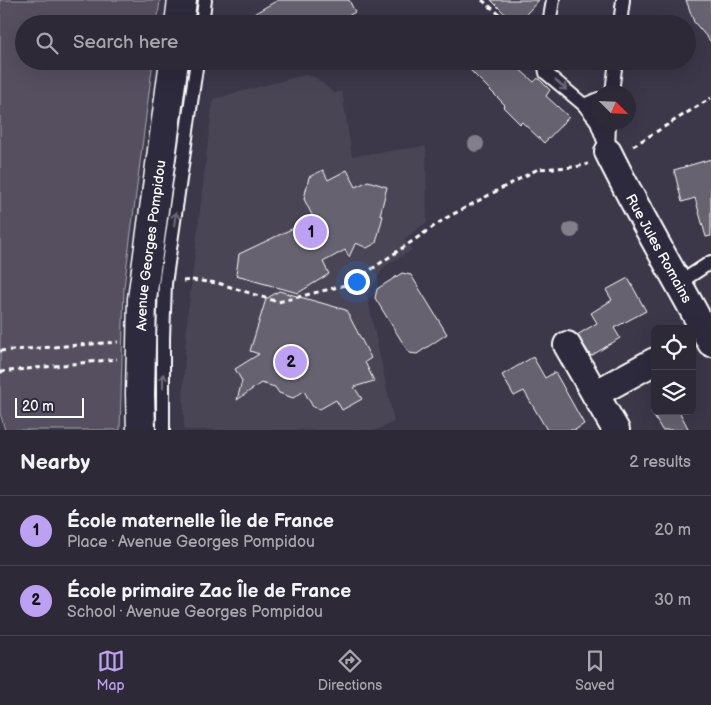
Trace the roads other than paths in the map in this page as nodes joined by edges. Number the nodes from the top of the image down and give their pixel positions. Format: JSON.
{"nodes":[{"id":1,"x":182,"y":0,"type":"edge"},
{"id":2,"x":205,"y":0,"type":"edge"},
{"id":3,"x":552,"y":0,"type":"edge"},
{"id":4,"x":623,"y":0,"type":"edge"},
{"id":5,"x":180,"y":15,"type":"edge"},
{"id":6,"x":203,"y":15,"type":"edge"},
{"id":7,"x":550,"y":15,"type":"edge"},
{"id":8,"x":621,"y":15,"type":"edge"},
{"id":9,"x":173,"y":70,"type":"edge"},
{"id":10,"x":196,"y":70,"type":"edge"},
{"id":11,"x":546,"y":70,"type":"edge"},
{"id":12,"x":615,"y":70,"type":"edge"},
{"id":13,"x":613,"y":85,"type":"edge"},
{"id":14,"x":591,"y":102,"type":"edge"},
{"id":15,"x":584,"y":105,"type":"junction"},
{"id":16,"x":609,"y":130,"type":"edge"},
{"id":17,"x":610,"y":156,"type":"junction"},
{"id":18,"x":711,"y":262,"type":"edge"},
{"id":19,"x":679,"y":284,"type":"junction"},
{"id":20,"x":703,"y":340,"type":"edge"},
{"id":21,"x":567,"y":345,"type":"dead end"},
{"id":22,"x":651,"y":364,"type":"edge"},
{"id":23,"x":595,"y":394,"type":"junction"},
{"id":24,"x":141,"y":430,"type":"edge"},
{"id":25,"x":163,"y":430,"type":"edge"},
{"id":26,"x":616,"y":430,"type":"edge"}],
"edges":[{"from":1,"to":5,"type":"main road"},
{"from":2,"to":6,"type":"lane"},
{"from":3,"to":7,"type":"lane"},
{"from":4,"to":8,"type":"lane"},
{"from":9,"to":24,"type":"main road","name":"Avenue Georges Pompidou"},
{"from":25,"to":10,"type":"lane","one_way":true},
{"from":11,"to":15,"type":"lane","one_way":true},
{"from":12,"to":13,"type":"lane"},
{"from":14,"to":15,"type":"lane"},
{"from":15,"to":17,"type":"lane"},
{"from":16,"to":17,"type":"lane"},
{"from":17,"to":19,"type":"street","name":"Rue Jules Romains"},
{"from":18,"to":19,"type":"lane"},
{"from":19,"to":20,"type":"street","name":"Rue Jules Romains"},
{"from":21,"to":23,"type":"street"},
{"from":22,"to":23,"type":"street"},
{"from":23,"to":26,"type":"street"}]}
